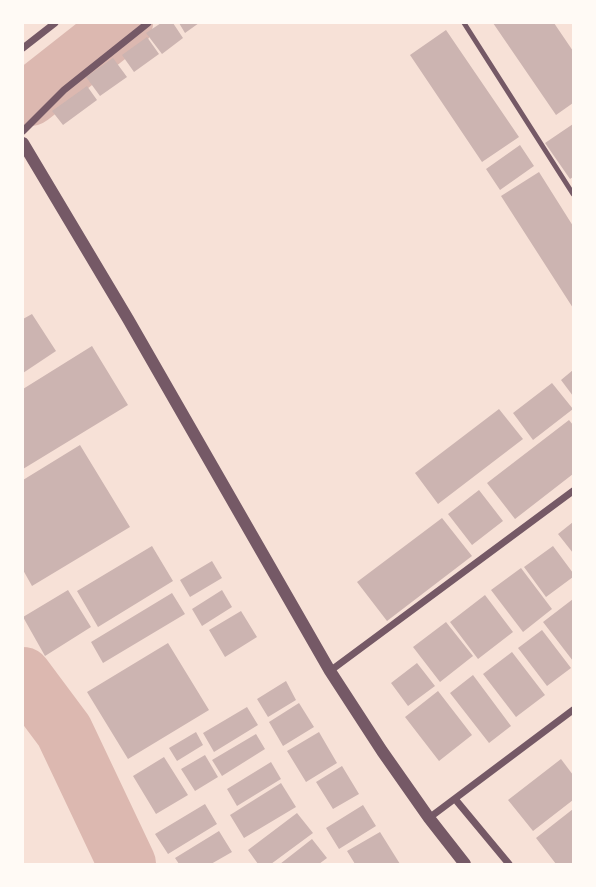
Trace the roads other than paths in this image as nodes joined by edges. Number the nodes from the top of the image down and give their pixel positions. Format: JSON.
{"nodes":[{"id":1,"x":54,"y":23,"type":"edge"},
{"id":2,"x":148,"y":23,"type":"edge"},
{"id":3,"x":464,"y":23,"type":"edge"},
{"id":4,"x":23,"y":48,"type":"edge"},
{"id":5,"x":23,"y":131,"type":"edge"},
{"id":6,"x":23,"y":143,"type":"edge"},
{"id":7,"x":573,"y":194,"type":"edge"},
{"id":8,"x":573,"y":491,"type":"edge"},
{"id":9,"x":330,"y":671,"type":"junction"},
{"id":10,"x":573,"y":710,"type":"edge"},
{"id":11,"x":455,"y":799,"type":"junction"},
{"id":12,"x":429,"y":818,"type":"junction"},
{"id":13,"x":465,"y":864,"type":"edge"},
{"id":14,"x":509,"y":864,"type":"edge"}],
"edges":[{"from":1,"to":4,"type":"street"},
{"from":2,"to":5,"type":"street"},
{"from":3,"to":7,"type":"lane"},
{"from":6,"to":9,"type":"street"},
{"from":8,"to":9,"type":"street"},
{"from":9,"to":12,"type":"street"},
{"from":10,"to":11,"type":"street"},
{"from":11,"to":12,"type":"street"},
{"from":11,"to":14,"type":"street"},
{"from":12,"to":13,"type":"street"}]}
